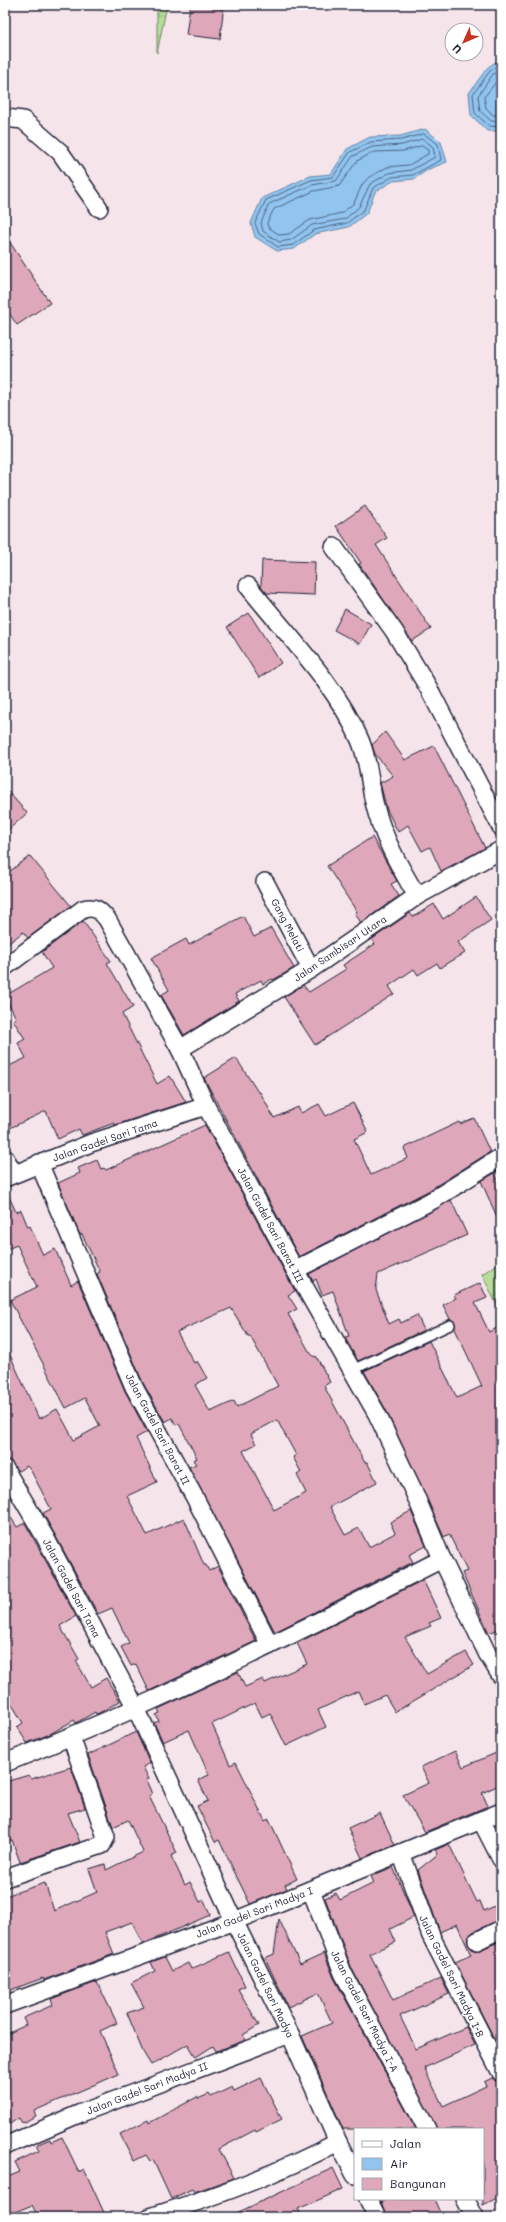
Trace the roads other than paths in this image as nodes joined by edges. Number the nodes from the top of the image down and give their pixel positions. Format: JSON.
{"nodes":[{"id":1,"x":5,"y":118,"type":"edge"},
{"id":2,"x":99,"y":208,"type":"dead end"},
{"id":3,"x":334,"y":547,"type":"dead end"},
{"id":4,"x":248,"y":586,"type":"dead end"},
{"id":5,"x":501,"y":827,"type":"edge"},
{"id":6,"x":501,"y":850,"type":"edge"},
{"id":7,"x":265,"y":882,"type":"dead end"},
{"id":8,"x":417,"y":896,"type":"junction"},
{"id":9,"x":5,"y":967,"type":"edge"},
{"id":10,"x":311,"y":969,"type":"junction"},
{"id":11,"x":180,"y":1049,"type":"junction"},
{"id":12,"x":206,"y":1106,"type":"junction"},
{"id":13,"x":501,"y":1157,"type":"edge"},
{"id":14,"x":5,"y":1158,"type":"edge"},
{"id":15,"x":39,"y":1163,"type":"junction"},
{"id":16,"x":10,"y":1175,"type":"edge"},
{"id":17,"x":295,"y":1270,"type":"junction"},
{"id":18,"x":450,"y":1325,"type":"dead end"},
{"id":19,"x":352,"y":1370,"type":"junction"},
{"id":20,"x":5,"y":1468,"type":"edge"},
{"id":21,"x":442,"y":1559,"type":"junction"},
{"id":22,"x":270,"y":1645,"type":"junction"},
{"id":23,"x":501,"y":1676,"type":"edge"},
{"id":24,"x":136,"y":1708,"type":"junction"},
{"id":25,"x":72,"y":1737,"type":"junction"},
{"id":26,"x":5,"y":1763,"type":"edge"},
{"id":27,"x":501,"y":1812,"type":"edge"},
{"id":28,"x":482,"y":1820,"type":"junction"},
{"id":29,"x":401,"y":1853,"type":"junction"},
{"id":30,"x":501,"y":1859,"type":"edge"},
{"id":31,"x":5,"y":1878,"type":"edge"},
{"id":32,"x":311,"y":1890,"type":"junction"},
{"id":33,"x":234,"y":1921,"type":"junction"},
{"id":34,"x":501,"y":1929,"type":"edge"},
{"id":35,"x":477,"y":1941,"type":"dead end"},
{"id":36,"x":5,"y":2005,"type":"edge"},
{"id":37,"x":290,"y":2034,"type":"junction"},
{"id":38,"x":501,"y":2073,"type":"edge"},
{"id":39,"x":426,"y":2128,"type":"edge"},
{"id":40,"x":338,"y":2142,"type":"junction"},
{"id":41,"x":5,"y":2146,"type":"edge"},
{"id":42,"x":354,"y":2173,"type":"edge"},
{"id":43,"x":368,"y":2200,"type":"edge"},
{"id":44,"x":466,"y":2200,"type":"edge"},
{"id":45,"x":150,"y":2217,"type":"edge"},
{"id":46,"x":377,"y":2217,"type":"edge"},
{"id":47,"x":475,"y":2217,"type":"edge"}],
"edges":[{"from":1,"to":2,"type":"street"},
{"from":3,"to":5,"type":"street"},
{"from":4,"to":8,"type":"street"},
{"from":6,"to":8,"type":"street","name":"Jalan Sambisari Utara"},
{"from":7,"to":10,"type":"street","name":"Gang Melati"},
{"from":8,"to":10,"type":"street","name":"Jalan Sambisari Utara"},
{"from":9,"to":11,"type":"street","name":"Jalan Gadel Sari Barat III"},
{"from":10,"to":11,"type":"street","name":"Jalan Sambisari Utara"},
{"from":11,"to":12,"type":"street","name":"Jalan Gadel Sari Barat III"},
{"from":12,"to":15,"type":"street","name":"Jalan Gadel Sari Tama"},
{"from":12,"to":17,"type":"street","name":"Jalan Gadel Sari Barat III"},
{"from":13,"to":17,"type":"street"},
{"from":14,"to":16,"type":"street"},
{"from":15,"to":16,"type":"street","name":"Jalan Gadel Sari Tama"},
{"from":15,"to":22,"type":"street","name":"Jalan Gadel Sari Barat II"},
{"from":17,"to":19,"type":"street","name":"Jalan Gadel Sari Barat III"},
{"from":18,"to":19,"type":"lane"},
{"from":19,"to":21,"type":"street","name":"Jalan Gadel Sari Barat III"},
{"from":20,"to":24,"type":"street","name":"Jalan Gadel Sari Tama"},
{"from":21,"to":22,"type":"street"},
{"from":21,"to":23,"type":"street","name":"Jalan Gadel Sari Barat III"},
{"from":22,"to":24,"type":"street"},
{"from":24,"to":25,"type":"street"},
{"from":24,"to":33,"type":"street","name":"Jalan Gadel Sari Madya"},
{"from":25,"to":26,"type":"street"},
{"from":25,"to":31,"type":"street"},
{"from":27,"to":28,"type":"street","name":"Jalan Gadel Sari Madya I"},
{"from":28,"to":29,"type":"street","name":"Jalan Gadel Sari Madya I"},
{"from":28,"to":30,"type":"street"},
{"from":29,"to":32,"type":"street","name":"Jalan Gadel Sari Madya I"},
{"from":29,"to":38,"type":"street","name":"Jalan Gadel Sari Madya I-B"},
{"from":32,"to":33,"type":"street","name":"Jalan Gadel Sari Madya I"},
{"from":32,"to":39,"type":"street","name":"Jalan Gadel Sari Madya I-A"},
{"from":33,"to":36,"type":"street","name":"Jalan Gadel Sari Madya I"},
{"from":33,"to":37,"type":"street","name":"Jalan Gadel Sari Madya"},
{"from":34,"to":35,"type":"street"},
{"from":37,"to":40,"type":"street","name":"Jalan Gadel Sari Madya"},
{"from":37,"to":41,"type":"street","name":"Jalan Gadel Sari Madya II"},
{"from":40,"to":42,"type":"street","name":"Jalan Gadel Sari Madya"},
{"from":40,"to":45,"type":"street"},
{"from":43,"to":46,"type":"street"},
{"from":44,"to":47,"type":"street"}]}
